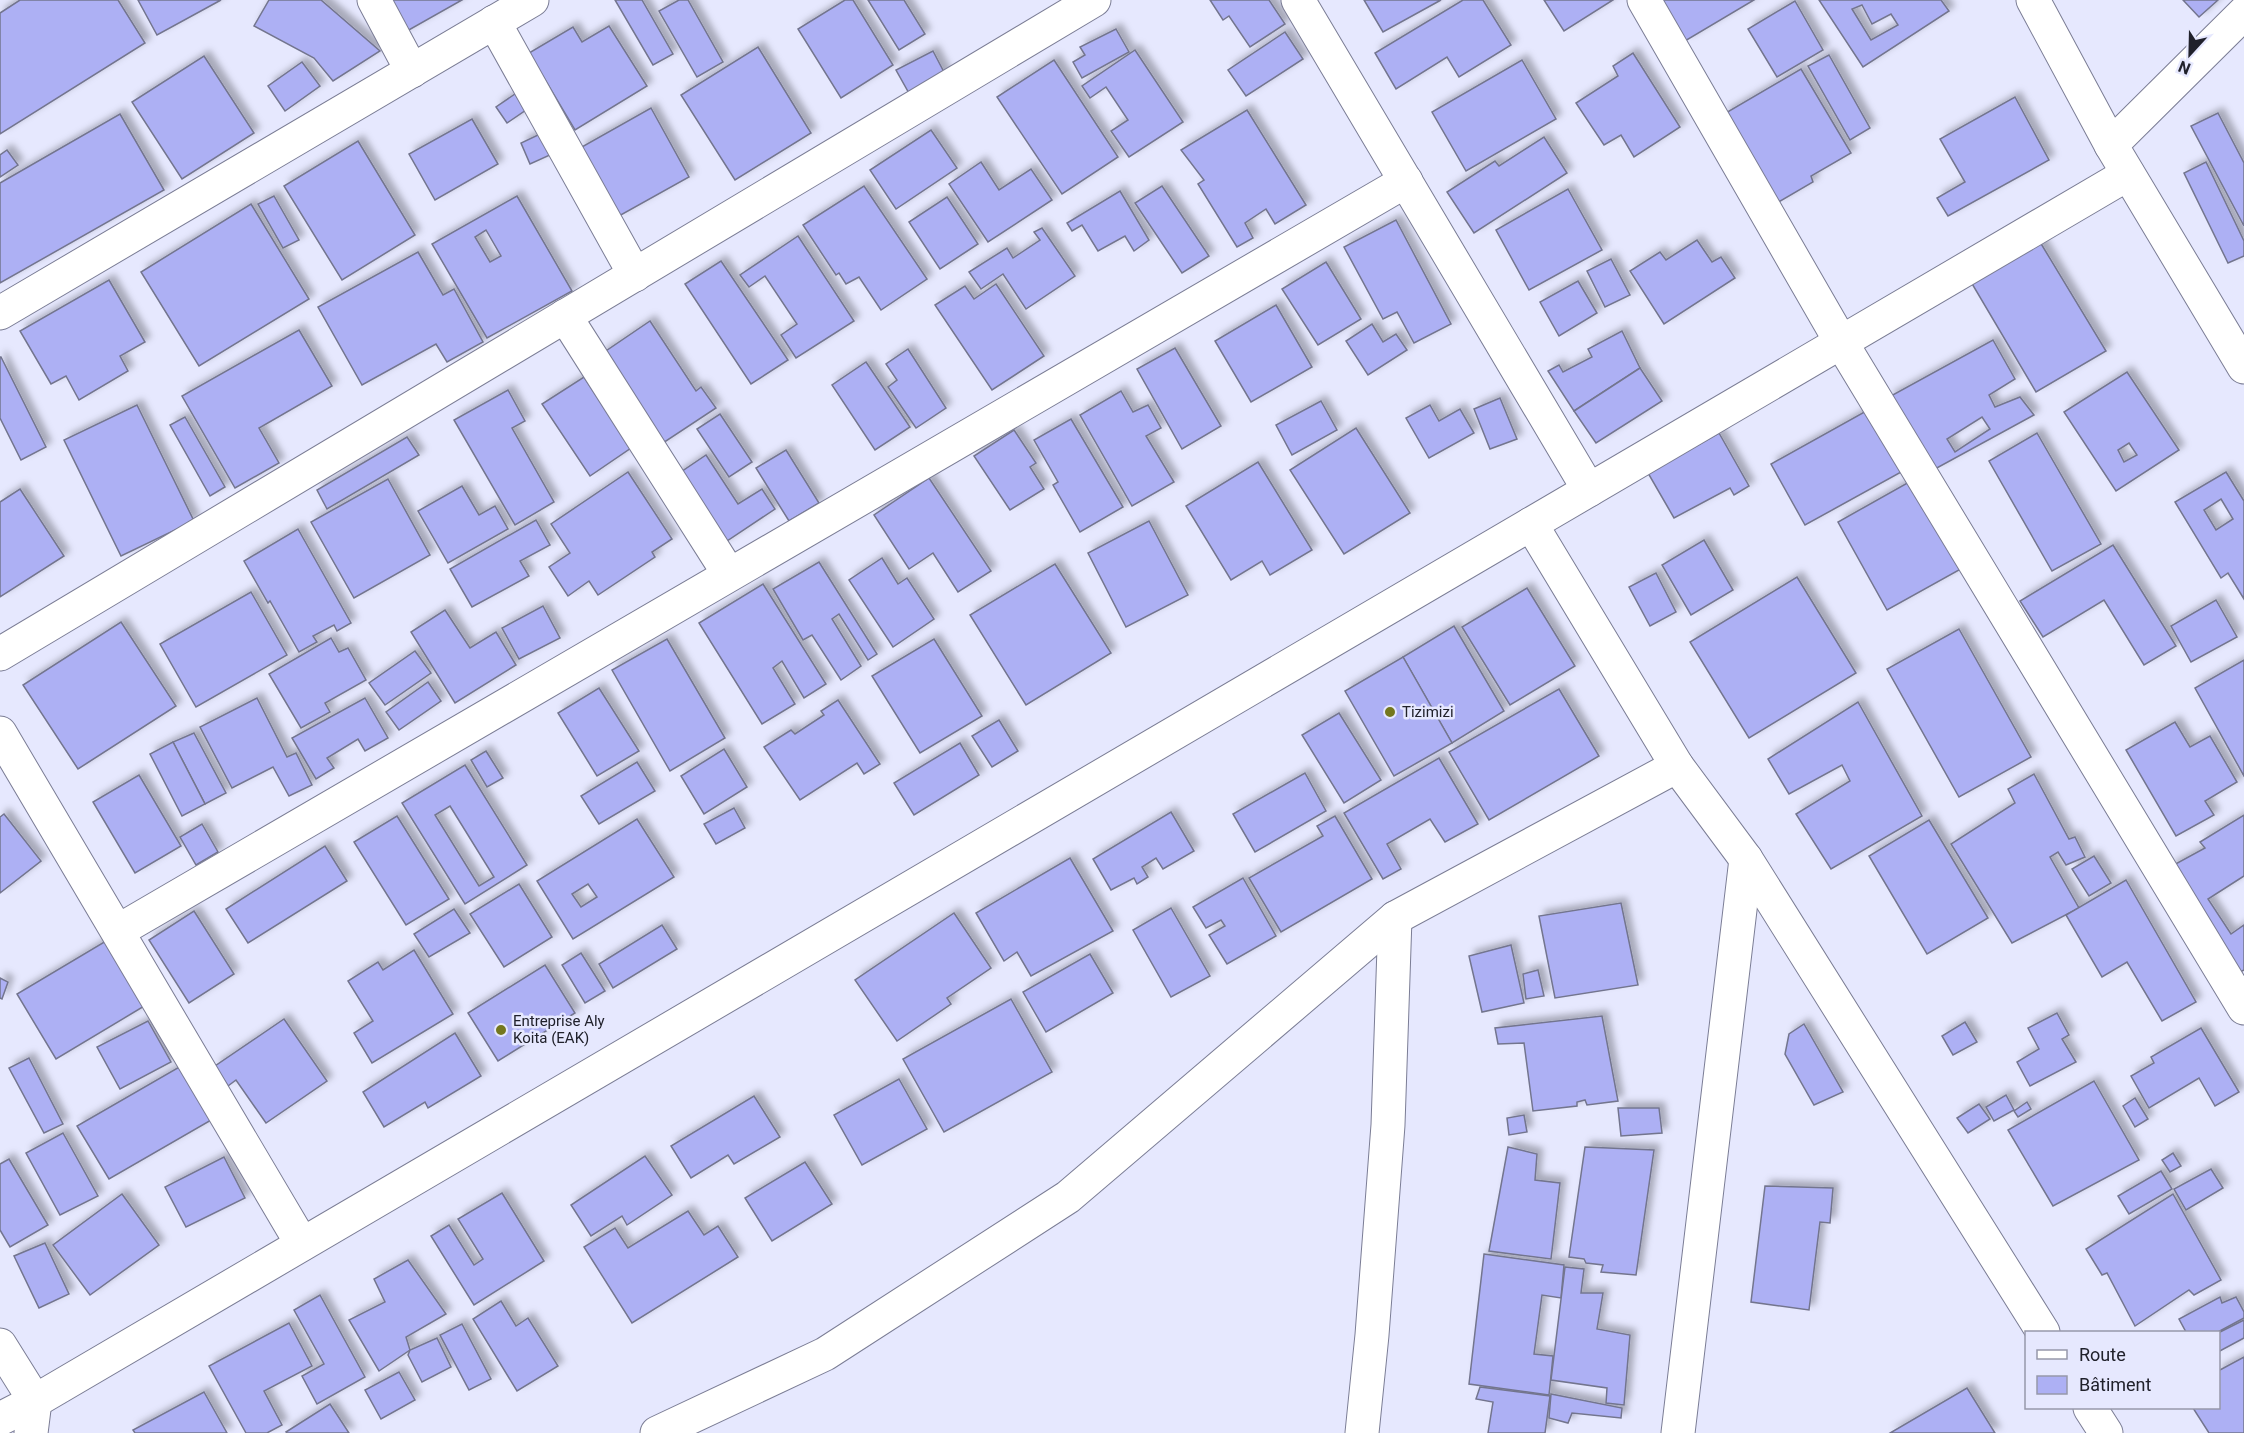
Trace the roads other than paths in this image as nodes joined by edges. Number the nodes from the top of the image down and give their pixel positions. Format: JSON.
{"nodes":[{"id":1,"x":374,"y":0,"type":"edge"},
{"id":2,"x":532,"y":0,"type":"edge"},
{"id":3,"x":1094,"y":0,"type":"edge"},
{"id":4,"x":1298,"y":0,"type":"edge"},
{"id":5,"x":1644,"y":0,"type":"edge"},
{"id":6,"x":2033,"y":0,"type":"edge"},
{"id":7,"x":2244,"y":13,"type":"edge"},
{"id":8,"x":494,"y":22,"type":"junction"},
{"id":9,"x":412,"y":70,"type":"junction"},
{"id":10,"x":2111,"y":145,"type":"junction"},
{"id":11,"x":2128,"y":174,"type":"junction"},
{"id":12,"x":1406,"y":181,"type":"junction"},
{"id":13,"x":635,"y":274,"type":"junction"},
{"id":14,"x":0,"y":313,"type":"edge"},
{"id":15,"x":565,"y":316,"type":"junction"},
{"id":16,"x":1841,"y":342,"type":"junction"},
{"id":17,"x":2244,"y":367,"type":"edge"},
{"id":18,"x":1589,"y":490,"type":"junction"},
{"id":19,"x":1531,"y":524,"type":"junction"},
{"id":20,"x":729,"y":574,"type":"junction"},
{"id":21,"x":0,"y":654,"type":"edge"},
{"id":22,"x":0,"y":733,"type":"edge"},
{"id":23,"x":1677,"y":766,"type":"junction"},
{"id":24,"x":1746,"y":859,"type":"junction"},
{"id":25,"x":1395,"y":918,"type":"junction"},
{"id":26,"x":118,"y":931,"type":"junction"},
{"id":27,"x":2244,"y":1008,"type":"edge"},
{"id":28,"x":302,"y":1244,"type":"junction"},
{"id":29,"x":2042,"y":1331,"type":"edge"},
{"id":30,"x":0,"y":1345,"type":"edge"},
{"id":31,"x":34,"y":1401,"type":"junction"},
{"id":32,"x":2091,"y":1409,"type":"edge"},
{"id":33,"x":0,"y":1419,"type":"edge"},
{"id":34,"x":31,"y":1433,"type":"edge"},
{"id":35,"x":657,"y":1433,"type":"edge"},
{"id":36,"x":1362,"y":1433,"type":"edge"},
{"id":37,"x":1678,"y":1433,"type":"edge"},
{"id":38,"x":2106,"y":1433,"type":"edge"}],
"edges":[{"from":1,"to":9,"type":"street"},
{"from":2,"to":8,"type":"street"},
{"from":3,"to":13,"type":"street"},
{"from":4,"to":12,"type":"street"},
{"from":5,"to":16,"type":"street"},
{"from":6,"to":10,"type":"street"},
{"from":7,"to":10,"type":"street"},
{"from":8,"to":9,"type":"street"},
{"from":8,"to":13,"type":"street"},
{"from":9,"to":14,"type":"street"},
{"from":10,"to":11,"type":"street"},
{"from":11,"to":16,"type":"street"},
{"from":11,"to":17,"type":"street"},
{"from":12,"to":18,"type":"street"},
{"from":12,"to":20,"type":"street"},
{"from":13,"to":15,"type":"street"},
{"from":15,"to":20,"type":"street"},
{"from":15,"to":21,"type":"street"},
{"from":16,"to":18,"type":"street"},
{"from":16,"to":27,"type":"street"},
{"from":18,"to":19,"type":"street"},
{"from":19,"to":23,"type":"street"},
{"from":19,"to":28,"type":"street"},
{"from":20,"to":26,"type":"street"},
{"from":22,"to":26,"type":"street"},
{"from":23,"to":24,"type":"street"},
{"from":23,"to":25,"type":"street"},
{"from":24,"to":29,"type":"street"},
{"from":24,"to":37,"type":"street"},
{"from":25,"to":35,"type":"street"},
{"from":25,"to":36,"type":"street"},
{"from":26,"to":28,"type":"street"},
{"from":28,"to":31,"type":"street"},
{"from":30,"to":31,"type":"street"},
{"from":31,"to":33,"type":"street"},
{"from":31,"to":34,"type":"street"},
{"from":32,"to":38,"type":"street"}]}
